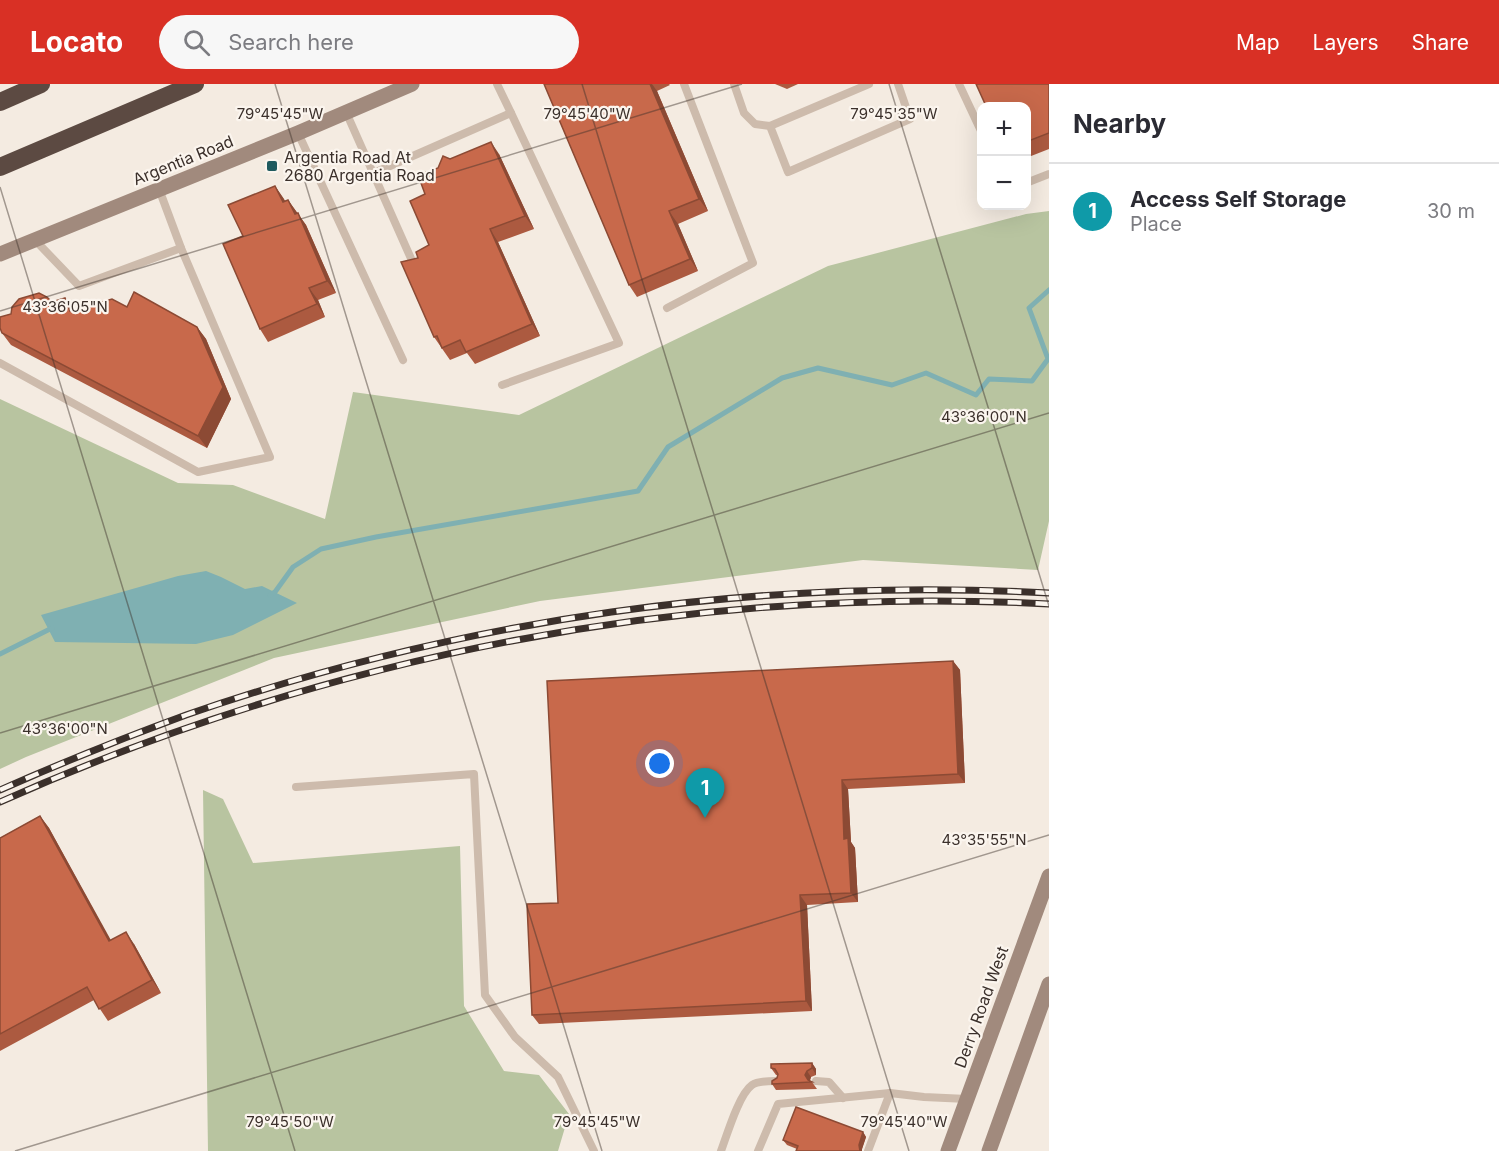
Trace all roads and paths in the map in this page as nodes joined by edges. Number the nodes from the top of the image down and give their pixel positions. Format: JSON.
{"nodes":[{"id":1,"x":41,"y":84,"type":"edge"},
{"id":2,"x":195,"y":84,"type":"edge"},
{"id":3,"x":412,"y":84,"type":"edge"},
{"id":4,"x":497,"y":84,"type":"edge"},
{"id":5,"x":684,"y":84,"type":"edge"},
{"id":6,"x":734,"y":84,"type":"edge"},
{"id":7,"x":869,"y":84,"type":"edge"},
{"id":8,"x":898,"y":84,"type":"edge"},
{"id":9,"x":959,"y":84,"type":"edge"},
{"id":10,"x":0,"y":102,"type":"edge"},
{"id":11,"x":346,"y":112,"type":"junction"},
{"id":12,"x":511,"y":113,"type":"junction"},
{"id":13,"x":977,"y":124,"type":"edge"},
{"id":14,"x":770,"y":126,"type":"junction"},
{"id":15,"x":298,"y":133,"type":"junction"},
{"id":16,"x":0,"y":167,"type":"edge"},
{"id":17,"x":374,"y":173,"type":"junction"},
{"id":18,"x":1049,"y":174,"type":"edge"},
{"id":19,"x":1031,"y":181,"type":"edge"},
{"id":20,"x":159,"y":189,"type":"junction"},
{"id":21,"x":35,"y":240,"type":"junction"},
{"id":22,"x":181,"y":248,"type":"junction"},
{"id":23,"x":0,"y":254,"type":"edge"},
{"id":24,"x":413,"y":263,"type":"edge"},
{"id":25,"x":667,"y":308,"type":"dead end"},
{"id":26,"x":404,"y":360,"type":"dead end"},
{"id":27,"x":0,"y":363,"type":"edge"},
{"id":28,"x":502,"y":385,"type":"dead end"},
{"id":29,"x":296,"y":787,"type":"dead end"},
{"id":30,"x":1049,"y":876,"type":"edge"},
{"id":31,"x":1049,"y":984,"type":"edge"},
{"id":32,"x":776,"y":1081,"type":"edge"},
{"id":33,"x":816,"y":1081,"type":"dead end"},
{"id":34,"x":890,"y":1093,"type":"junction"},
{"id":35,"x":843,"y":1098,"type":"junction"},
{"id":36,"x":968,"y":1099,"type":"junction"},
{"id":37,"x":760,"y":1150,"type":"edge"},
{"id":38,"x":594,"y":1151,"type":"edge"},
{"id":39,"x":721,"y":1151,"type":"edge"},
{"id":40,"x":868,"y":1151,"type":"edge"},
{"id":41,"x":948,"y":1151,"type":"edge"},
{"id":42,"x":989,"y":1151,"type":"edge"}],
"edges":[{"from":1,"to":10,"type":"highway"},
{"from":2,"to":16,"type":"highway"},
{"from":3,"to":11,"type":"main road","name":"Argentia Road"},
{"from":4,"to":12,"type":"lane"},
{"from":5,"to":25,"type":"lane"},
{"from":6,"to":14,"type":"lane"},
{"from":7,"to":14,"type":"lane"},
{"from":8,"to":14,"type":"lane"},
{"from":9,"to":13,"type":"lane"},
{"from":11,"to":15,"type":"main road","name":"Argentia Road"},
{"from":11,"to":17,"type":"lane"},
{"from":12,"to":17,"type":"lane"},
{"from":12,"to":28,"type":"lane"},
{"from":15,"to":20,"type":"main road","name":"Argentia Road"},
{"from":15,"to":26,"type":"lane"},
{"from":17,"to":24,"type":"lane"},
{"from":18,"to":19,"type":"lane"},
{"from":20,"to":21,"type":"main road","name":"Argentia Road"},
{"from":20,"to":22,"type":"lane"},
{"from":21,"to":22,"type":"lane"},
{"from":21,"to":23,"type":"main road","name":"Argentia Road"},
{"from":22,"to":27,"type":"lane"},
{"from":29,"to":38,"type":"lane"},
{"from":30,"to":36,"type":"main road","name":"Derry Road West"},
{"from":31,"to":42,"type":"main road"},
{"from":32,"to":39,"type":"lane"},
{"from":33,"to":35,"type":"lane"},
{"from":34,"to":35,"type":"lane"},
{"from":34,"to":36,"type":"lane"},
{"from":34,"to":40,"type":"lane"},
{"from":35,"to":37,"type":"lane"},
{"from":36,"to":41,"type":"main road","name":"Derry Road West"}]}
